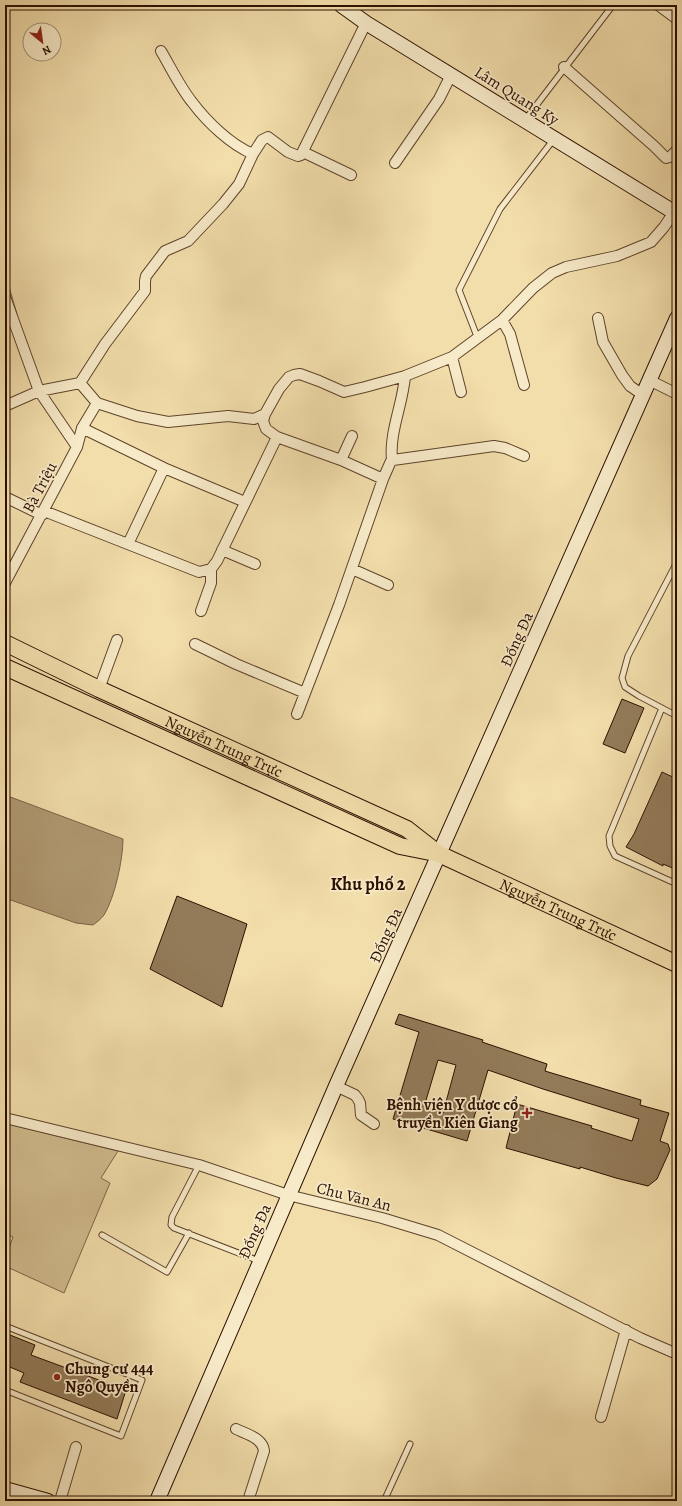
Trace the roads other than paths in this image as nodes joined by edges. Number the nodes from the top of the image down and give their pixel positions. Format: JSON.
{"nodes":[{"id":1,"x":341,"y":5,"type":"edge"},
{"id":2,"x":613,"y":5,"type":"edge"},
{"id":3,"x":658,"y":5,"type":"edge"},
{"id":4,"x":677,"y":19,"type":"edge"},
{"id":5,"x":366,"y":22,"type":"junction"},
{"id":6,"x":161,"y":51,"type":"dead end"},
{"id":7,"x":564,"y":67,"type":"junction"},
{"id":8,"x":452,"y":75,"type":"junction"},
{"id":9,"x":525,"y":120,"type":"junction"},
{"id":10,"x":554,"y":138,"type":"junction"},
{"id":11,"x":677,"y":150,"type":"edge"},
{"id":12,"x":303,"y":152,"type":"junction"},
{"id":13,"x":253,"y":154,"type":"junction"},
{"id":14,"x":395,"y":163,"type":"dead end"},
{"id":15,"x":351,"y":175,"type":"dead end"},
{"id":16,"x":675,"y":213,"type":"edge"},
{"id":17,"x":5,"y":297,"type":"edge"},
{"id":18,"x":598,"y":318,"type":"dead end"},
{"id":19,"x":677,"y":318,"type":"edge"},
{"id":20,"x":502,"y":320,"type":"junction"},
{"id":21,"x":478,"y":340,"type":"junction"},
{"id":22,"x":452,"y":357,"type":"junction"},
{"id":23,"x":405,"y":376,"type":"junction"},
{"id":24,"x":649,"y":380,"type":"junction"},
{"id":25,"x":80,"y":383,"type":"junction"},
{"id":26,"x":524,"y":385,"type":"dead end"},
{"id":27,"x":39,"y":390,"type":"junction"},
{"id":28,"x":461,"y":392,"type":"dead end"},
{"id":29,"x":677,"y":394,"type":"edge"},
{"id":30,"x":643,"y":395,"type":"junction"},
{"id":31,"x":97,"y":403,"type":"junction"},
{"id":32,"x":5,"y":406,"type":"edge"},
{"id":33,"x":265,"y":414,"type":"junction"},
{"id":34,"x":82,"y":428,"type":"junction"},
{"id":35,"x":352,"y":436,"type":"dead end"},
{"id":36,"x":277,"y":437,"type":"junction"},
{"id":37,"x":77,"y":447,"type":"junction"},
{"id":38,"x":524,"y":456,"type":"dead end"},
{"id":39,"x":341,"y":460,"type":"junction"},
{"id":40,"x":392,"y":460,"type":"junction"},
{"id":41,"x":164,"y":468,"type":"junction"},
{"id":42,"x":383,"y":479,"type":"junction"},
{"id":43,"x":5,"y":497,"type":"edge"},
{"id":44,"x":245,"y":502,"type":"junction"},
{"id":45,"x":43,"y":513,"type":"junction"},
{"id":46,"x":128,"y":544,"type":"junction"},
{"id":47,"x":222,"y":550,"type":"junction"},
{"id":48,"x":677,"y":562,"type":"edge"},
{"id":49,"x":255,"y":564,"type":"dead end"},
{"id":50,"x":211,"y":569,"type":"junction"},
{"id":51,"x":352,"y":569,"type":"junction"},
{"id":52,"x":5,"y":583,"type":"edge"},
{"id":53,"x":388,"y":585,"type":"dead end"},
{"id":54,"x":201,"y":611,"type":"dead end"},
{"id":55,"x":117,"y":640,"type":"dead end"},
{"id":56,"x":5,"y":643,"type":"edge"},
{"id":57,"x":194,"y":644,"type":"dead end"},
{"id":58,"x":5,"y":667,"type":"edge"},
{"id":59,"x":99,"y":689,"type":"junction"},
{"id":60,"x":305,"y":693,"type":"junction"},
{"id":61,"x":662,"y":708,"type":"junction"},
{"id":62,"x":297,"y":714,"type":"dead end"},
{"id":63,"x":677,"y":716,"type":"edge"},
{"id":64,"x":439,"y":854,"type":"junction"},
{"id":65,"x":677,"y":884,"type":"edge"},
{"id":66,"x":677,"y":964,"type":"edge"},
{"id":67,"x":336,"y":1086,"type":"junction"},
{"id":68,"x":5,"y":1118,"type":"edge"},
{"id":69,"x":374,"y":1124,"type":"dead end"},
{"id":70,"x":199,"y":1165,"type":"junction"},
{"id":71,"x":288,"y":1195,"type":"junction"},
{"id":72,"x":102,"y":1234,"type":"dead end"},
{"id":73,"x":189,"y":1234,"type":"junction"},
{"id":74,"x":260,"y":1261,"type":"junction"},
{"id":75,"x":5,"y":1326,"type":"edge"},
{"id":76,"x":626,"y":1330,"type":"junction"},
{"id":77,"x":677,"y":1354,"type":"edge"},
{"id":78,"x":5,"y":1390,"type":"edge"},
{"id":79,"x":601,"y":1417,"type":"dead end"},
{"id":80,"x":236,"y":1429,"type":"dead end"},
{"id":81,"x":410,"y":1444,"type":"dead end"},
{"id":82,"x":76,"y":1447,"type":"dead end"},
{"id":83,"x":5,"y":1488,"type":"edge"},
{"id":84,"x":48,"y":1501,"type":"edge"},
{"id":85,"x":60,"y":1501,"type":"edge"},
{"id":86,"x":157,"y":1501,"type":"edge"},
{"id":87,"x":248,"y":1501,"type":"edge"},
{"id":88,"x":384,"y":1501,"type":"edge"}],
"edges":[{"from":1,"to":5,"type":"street","name":"Lâm Quang Ky"},
{"from":2,"to":7,"type":"lane"},
{"from":3,"to":4,"type":"street"},
{"from":5,"to":8,"type":"street","name":"Lâm Quang Ky"},
{"from":5,"to":12,"type":"street"},
{"from":6,"to":13,"type":"street"},
{"from":7,"to":9,"type":"lane"},
{"from":7,"to":11,"type":"street"},
{"from":8,"to":9,"type":"street","name":"Lâm Quang Ky"},
{"from":8,"to":14,"type":"street"},
{"from":9,"to":10,"type":"street","name":"Lâm Quang Ky"},
{"from":10,"to":16,"type":"street","name":"Lâm Quang Ky"},
{"from":10,"to":21,"type":"lane"},
{"from":12,"to":13,"type":"street"},
{"from":12,"to":15,"type":"street"},
{"from":13,"to":25,"type":"street"},
{"from":16,"to":20,"type":"street"},
{"from":17,"to":27,"type":"street"},
{"from":18,"to":30,"type":"street"},
{"from":19,"to":24,"type":"street","name":"Đống Đa"},
{"from":20,"to":21,"type":"street"},
{"from":20,"to":26,"type":"street"},
{"from":21,"to":22,"type":"street"},
{"from":22,"to":23,"type":"street"},
{"from":22,"to":28,"type":"street"},
{"from":23,"to":33,"type":"street"},
{"from":23,"to":40,"type":"street"},
{"from":24,"to":29,"type":"street"},
{"from":24,"to":30,"type":"street","name":"Đống Đa"},
{"from":25,"to":27,"type":"street"},
{"from":25,"to":31,"type":"street"},
{"from":27,"to":32,"type":"street"},
{"from":27,"to":37,"type":"street"},
{"from":30,"to":64,"type":"street","name":"Đống Đa"},
{"from":31,"to":33,"type":"street"},
{"from":31,"to":34,"type":"street","name":"Bà Triệu"},
{"from":33,"to":36,"type":"street"},
{"from":34,"to":37,"type":"street","name":"Bà Triệu"},
{"from":34,"to":41,"type":"street"},
{"from":35,"to":39,"type":"street"},
{"from":36,"to":39,"type":"street"},
{"from":36,"to":44,"type":"street"},
{"from":37,"to":45,"type":"street","name":"Bà Triệu"},
{"from":38,"to":40,"type":"street"},
{"from":39,"to":42,"type":"street"},
{"from":40,"to":42,"type":"street"},
{"from":41,"to":44,"type":"street"},
{"from":41,"to":46,"type":"street"},
{"from":42,"to":51,"type":"street"},
{"from":43,"to":45,"type":"street"},
{"from":44,"to":47,"type":"street"},
{"from":45,"to":46,"type":"street"},
{"from":45,"to":52,"type":"street","name":"Bà Triệu"},
{"from":46,"to":50,"type":"street"},
{"from":47,"to":49,"type":"street"},
{"from":47,"to":50,"type":"street"},
{"from":48,"to":61,"type":"lane"},
{"from":50,"to":54,"type":"street"},
{"from":51,"to":53,"type":"street"},
{"from":51,"to":60,"type":"street"},
{"from":55,"to":59,"type":"street"},
{"from":56,"to":59,"type":"main road","name":"Nguyễn Trung Trực"},
{"from":57,"to":60,"type":"street"},
{"from":58,"to":64,"type":"main road","name":"Nguyễn Trung Trực"},
{"from":59,"to":64,"type":"main road","name":"Nguyễn Trung Trực"},
{"from":60,"to":62,"type":"street"},
{"from":61,"to":63,"type":"lane"},
{"from":61,"to":65,"type":"lane"},
{"from":64,"to":66,"type":"main road","name":"Nguyễn Trung Trực"},
{"from":64,"to":67,"type":"street","name":"Đống Đa"},
{"from":67,"to":69,"type":"street"},
{"from":67,"to":71,"type":"street","name":"Đống Đa"},
{"from":68,"to":70,"type":"street","name":"Chu Văn An"},
{"from":70,"to":71,"type":"street","name":"Chu Văn An"},
{"from":70,"to":73,"type":"lane"},
{"from":71,"to":74,"type":"street","name":"Đống Đa"},
{"from":71,"to":76,"type":"street","name":"Chu Văn An"},
{"from":72,"to":73,"type":"lane"},
{"from":73,"to":74,"type":"lane"},
{"from":74,"to":86,"type":"street","name":"Đống Đa"},
{"from":75,"to":78,"type":"lane"},
{"from":76,"to":77,"type":"street","name":"Chu Văn An"},
{"from":76,"to":79,"type":"street"},
{"from":80,"to":87,"type":"street"},
{"from":81,"to":88,"type":"lane"},
{"from":82,"to":85,"type":"street"},
{"from":83,"to":84,"type":"street"}]}
